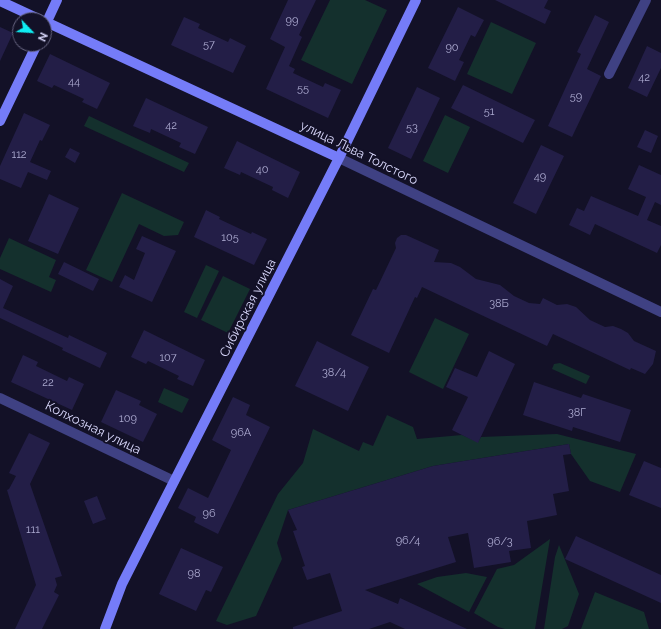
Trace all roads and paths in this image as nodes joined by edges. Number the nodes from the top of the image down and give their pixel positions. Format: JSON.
{"nodes":[{"id":1,"x":57,"y":0,"type":"edge"},
{"id":2,"x":416,"y":0,"type":"edge"},
{"id":3,"x":646,"y":0,"type":"edge"},
{"id":4,"x":0,"y":2,"type":"edge"},
{"id":5,"x":21,"y":12,"type":"edge"},
{"id":6,"x":50,"y":12,"type":"edge"},
{"id":7,"x":52,"y":27,"type":"edge"},
{"id":8,"x":33,"y":52,"type":"edge"},
{"id":9,"x":609,"y":74,"type":"dead end"},
{"id":10,"x":0,"y":121,"type":"edge"},
{"id":11,"x":339,"y":158,"type":"junction"},
{"id":12,"x":661,"y":312,"type":"edge"},
{"id":13,"x":0,"y":398,"type":"edge"},
{"id":14,"x":174,"y":481,"type":"junction"},
{"id":15,"x":105,"y":629,"type":"edge"}],
"edges":[{"from":1,"to":6,"type":"main road"},
{"from":2,"to":11,"type":"main road","name":"Сибирская улица"},
{"from":3,"to":9,"type":"street"},
{"from":4,"to":5,"type":"main road","name":"улица Льва Толстого"},
{"from":7,"to":11,"type":"main road","name":"улица Льва Толстого"},
{"from":8,"to":10,"type":"main road"},
{"from":11,"to":12,"type":"street","name":"улица Льва Толстого"},
{"from":11,"to":14,"type":"main road","name":"Сибирская улица"},
{"from":13,"to":14,"type":"street","name":"Колхозная улица"},
{"from":14,"to":15,"type":"main road","name":"Сибирская улица"}]}
